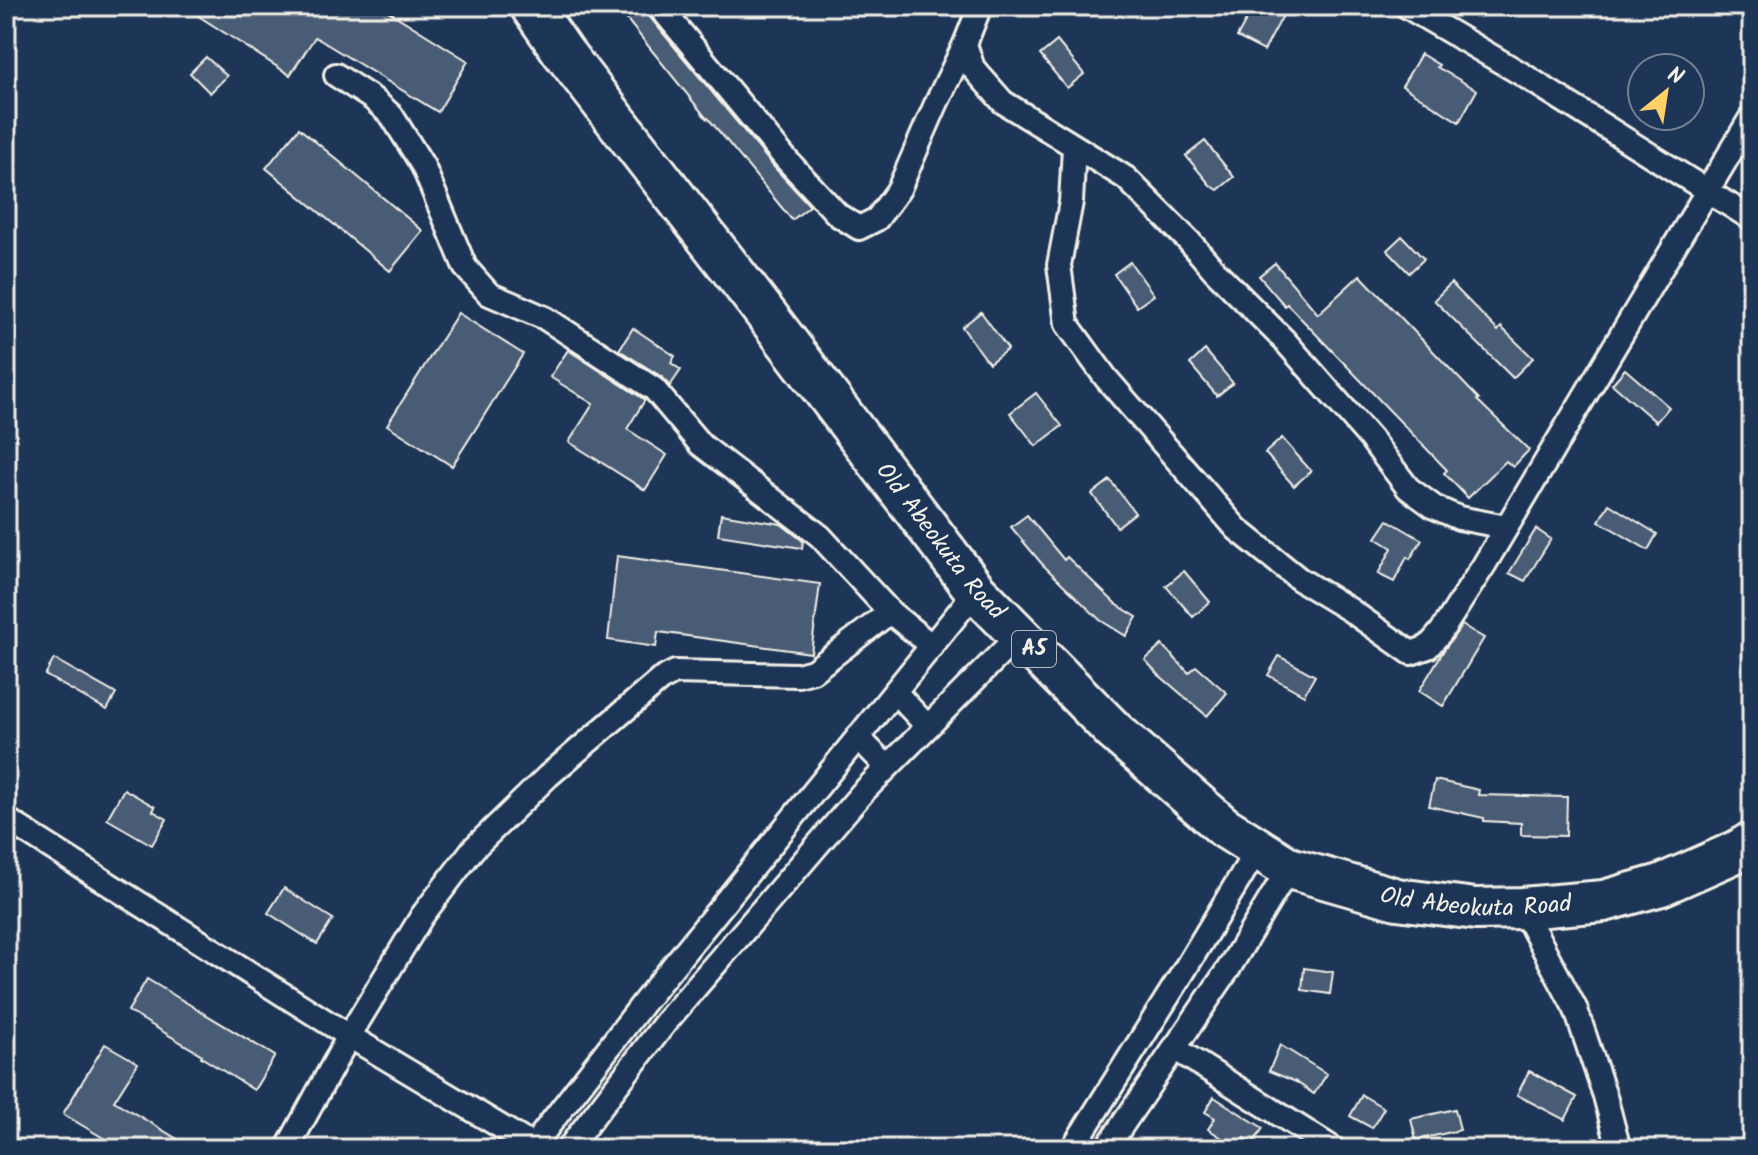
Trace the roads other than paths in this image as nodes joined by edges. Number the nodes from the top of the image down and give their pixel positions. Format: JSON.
{"nodes":[{"id":1,"x":531,"y":6,"type":"edge"},
{"id":2,"x":659,"y":6,"type":"edge"},
{"id":3,"x":980,"y":6,"type":"edge"},
{"id":4,"x":1406,"y":6,"type":"edge"},
{"id":5,"x":965,"y":44,"type":"junction"},
{"id":6,"x":336,"y":75,"type":"dead end"},
{"id":7,"x":1752,"y":116,"type":"edge"},
{"id":8,"x":1074,"y":147,"type":"junction"},
{"id":9,"x":1707,"y":191,"type":"junction"},
{"id":10,"x":1752,"y":219,"type":"edge"},
{"id":11,"x":1506,"y":527,"type":"junction"},
{"id":12,"x":976,"y":591,"type":"junction"},
{"id":13,"x":890,"y":612,"type":"junction"},
{"id":14,"x":1019,"y":635,"type":"junction"},
{"id":15,"x":932,"y":646,"type":"junction"},
{"id":16,"x":895,"y":692,"type":"junction"},
{"id":17,"x":927,"y":726,"type":"junction"},
{"id":18,"x":858,"y":737,"type":"junction"},
{"id":19,"x":887,"y":767,"type":"junction"},
{"id":20,"x":6,"y":819,"type":"edge"},
{"id":21,"x":1752,"y":842,"type":"edge"},
{"id":22,"x":1274,"y":858,"type":"junction"},
{"id":23,"x":1522,"y":908,"type":"junction"},
{"id":24,"x":349,"y":1036,"type":"junction"},
{"id":25,"x":1174,"y":1048,"type":"junction"},
{"id":26,"x":536,"y":1148,"type":"edge"},
{"id":27,"x":287,"y":1149,"type":"edge"},
{"id":28,"x":568,"y":1149,"type":"edge"},
{"id":29,"x":1072,"y":1149,"type":"edge"},
{"id":30,"x":1106,"y":1149,"type":"edge"},
{"id":31,"x":1334,"y":1149,"type":"edge"},
{"id":32,"x":1619,"y":1149,"type":"edge"}],
"edges":[{"from":1,"to":12,"type":"highway","name":"Old Abeokuta Road","number":"A5"},
{"from":2,"to":5,"type":"street"},
{"from":3,"to":5,"type":"street"},
{"from":4,"to":9,"type":"street"},
{"from":5,"to":8,"type":"street"},
{"from":6,"to":13,"type":"street"},
{"from":7,"to":9,"type":"street"},
{"from":8,"to":11,"type":"street"},
{"from":8,"to":11,"type":"street"},
{"from":9,"to":10,"type":"street"},
{"from":9,"to":11,"type":"street"},
{"from":12,"to":14,"type":"highway","name":"Old Abeokuta Road","number":"A5"},
{"from":12,"to":15,"type":"street"},
{"from":13,"to":15,"type":"street"},
{"from":13,"to":24,"type":"street"},
{"from":14,"to":17,"type":"street"},
{"from":14,"to":22,"type":"highway","name":"Old Abeokuta Road","number":"A5"},
{"from":15,"to":16,"type":"street"},
{"from":16,"to":17,"type":"street"},
{"from":16,"to":18,"type":"street"},
{"from":17,"to":19,"type":"street"},
{"from":18,"to":19,"type":"street"},
{"from":18,"to":26,"type":"street"},
{"from":19,"to":28,"type":"street"},
{"from":20,"to":24,"type":"street"},
{"from":21,"to":23,"type":"highway","name":"Old Abeokuta Road","number":"A5"},
{"from":22,"to":23,"type":"highway","name":"Old Abeokuta Road","number":"A5"},
{"from":22,"to":25,"type":"street"},
{"from":22,"to":29,"type":"street"},
{"from":23,"to":32,"type":"street"},
{"from":24,"to":26,"type":"street"},
{"from":24,"to":27,"type":"street"},
{"from":25,"to":30,"type":"street"},
{"from":25,"to":31,"type":"street"}]}
